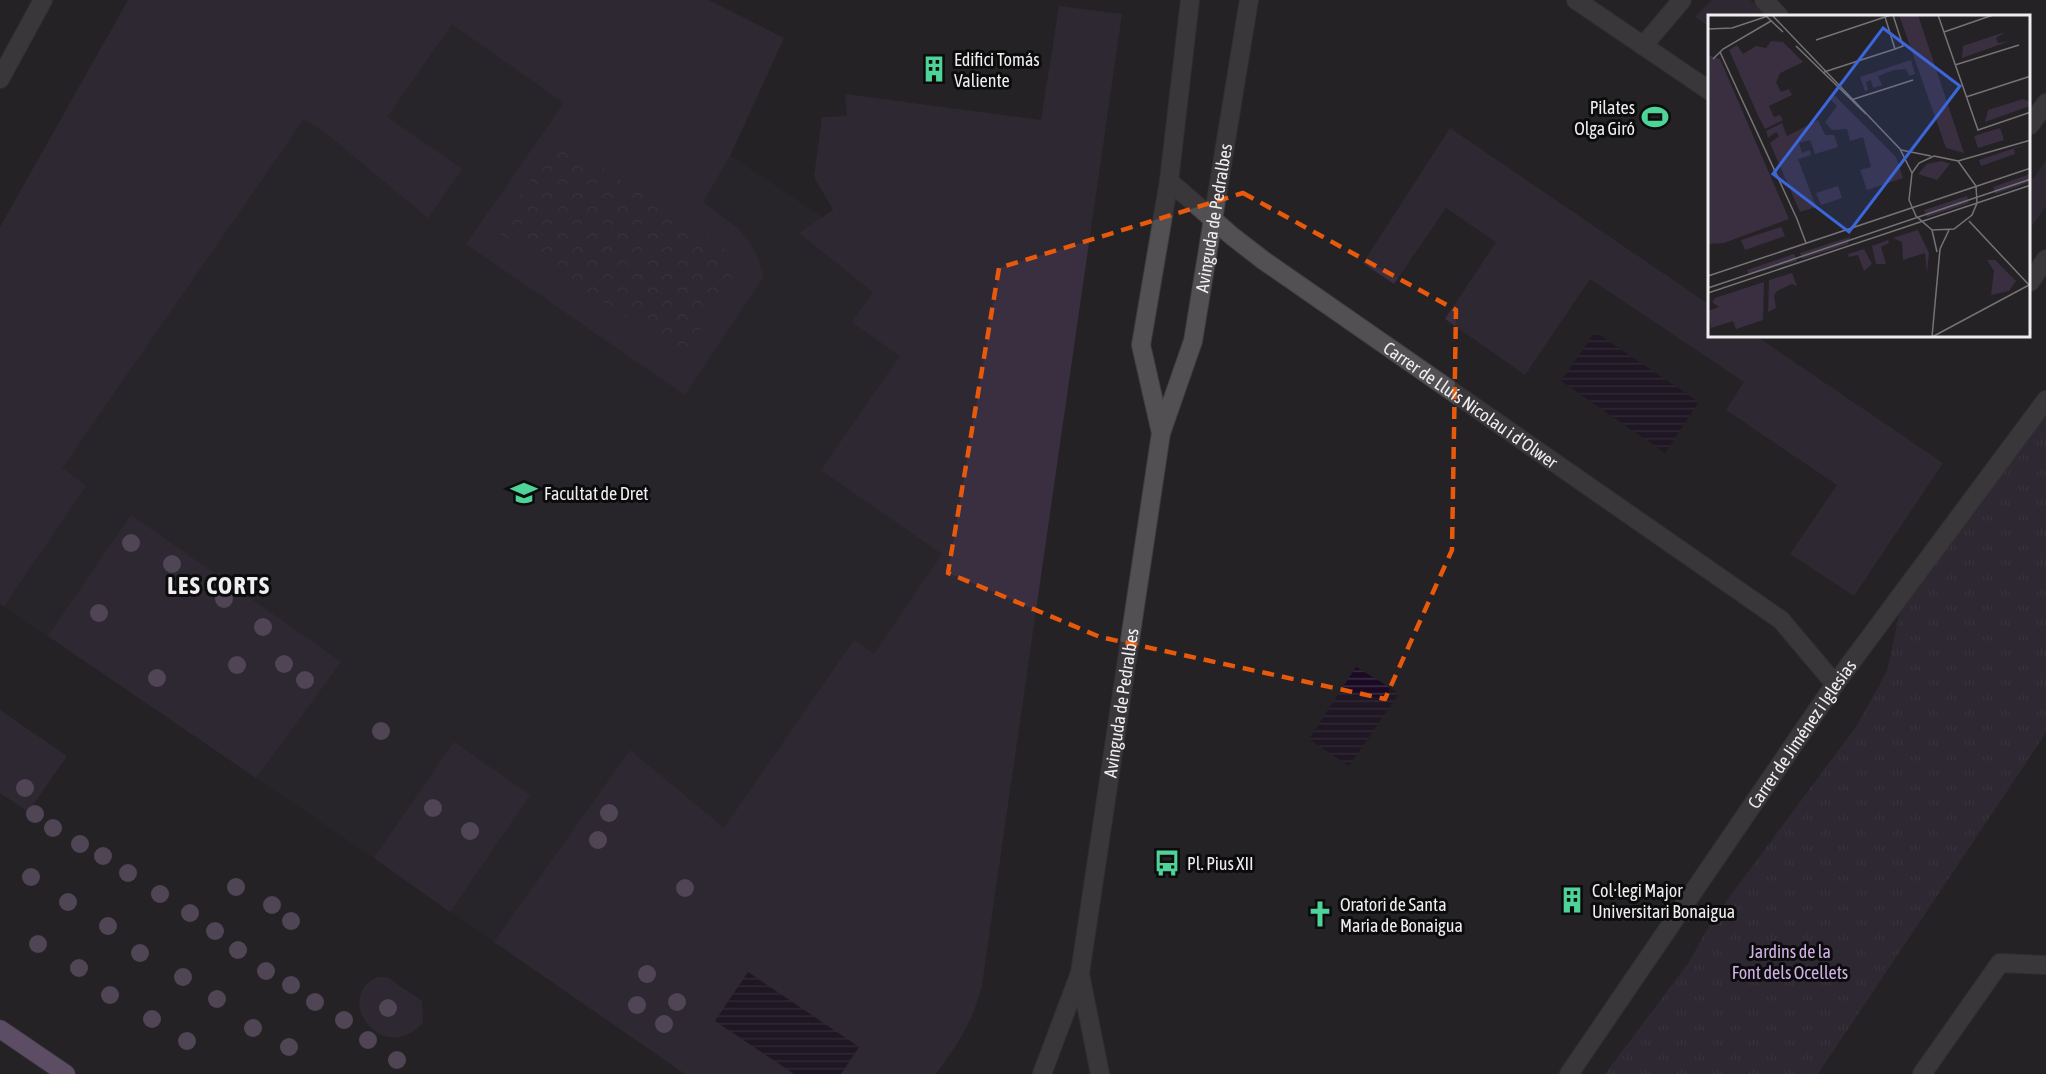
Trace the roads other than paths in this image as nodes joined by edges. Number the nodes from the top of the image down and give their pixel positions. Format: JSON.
{"nodes":[{"id":1,"x":43,"y":0,"type":"edge"},
{"id":2,"x":1190,"y":0,"type":"edge"},
{"id":3,"x":1249,"y":0,"type":"edge"},
{"id":4,"x":1576,"y":0,"type":"edge"},
{"id":5,"x":1682,"y":0,"type":"edge"},
{"id":6,"x":1764,"y":0,"type":"edge"},
{"id":7,"x":1778,"y":15,"type":"edge"},
{"id":8,"x":1643,"y":46,"type":"junction"},
{"id":9,"x":0,"y":79,"type":"edge"},
{"id":10,"x":1708,"y":91,"type":"edge"},
{"id":11,"x":2046,"y":103,"type":"edge"},
{"id":12,"x":2031,"y":124,"type":"edge"},
{"id":13,"x":1169,"y":181,"type":"junction"},
{"id":14,"x":1214,"y":220,"type":"junction"},
{"id":15,"x":2046,"y":259,"type":"edge"},
{"id":16,"x":2031,"y":281,"type":"edge"},
{"id":17,"x":2046,"y":400,"type":"edge"},
{"id":18,"x":1161,"y":433,"type":"junction"},
{"id":19,"x":1835,"y":684,"type":"junction"},
{"id":20,"x":2046,"y":965,"type":"edge"},
{"id":21,"x":1080,"y":973,"type":"junction"},
{"id":22,"x":0,"y":1029,"type":"edge"},
{"id":23,"x":66,"y":1074,"type":"edge"},
{"id":24,"x":1042,"y":1074,"type":"edge"},
{"id":25,"x":1100,"y":1074,"type":"edge"},
{"id":26,"x":1569,"y":1074,"type":"edge"},
{"id":27,"x":1922,"y":1074,"type":"edge"}],
"edges":[{"from":1,"to":9,"type":"street"},
{"from":2,"to":13,"type":"street","name":"Avinguda de Pedralbes"},
{"from":3,"to":14,"type":"street","name":"Avinguda de Pedralbes"},
{"from":4,"to":8,"type":"street"},
{"from":5,"to":8,"type":"street"},
{"from":6,"to":7,"type":"street"},
{"from":8,"to":10,"type":"street"},
{"from":11,"to":12,"type":"street"},
{"from":13,"to":14,"type":"street","name":"Carrer de Lluís Nicolau i d'Olwer"},
{"from":13,"to":18,"type":"street","name":"Avinguda de Pedralbes"},
{"from":14,"to":18,"type":"street","name":"Avinguda de Pedralbes"},
{"from":14,"to":19,"type":"street","name":"Carrer de Lluís Nicolau i d'Olwer"},
{"from":15,"to":16,"type":"street"},
{"from":17,"to":19,"type":"street","name":"Carrer de Jiménez i Iglesias"},
{"from":18,"to":21,"type":"street","name":"Avinguda de Pedralbes"},
{"from":19,"to":26,"type":"street","name":"Carrer de Jiménez i Iglesias"},
{"from":20,"to":27,"type":"street"},
{"from":21,"to":24,"type":"street","name":"Avinguda de Pedralbes"},
{"from":21,"to":25,"type":"street","name":"Avinguda de Pedralbes"},
{"from":22,"to":23,"type":"main road"}]}
